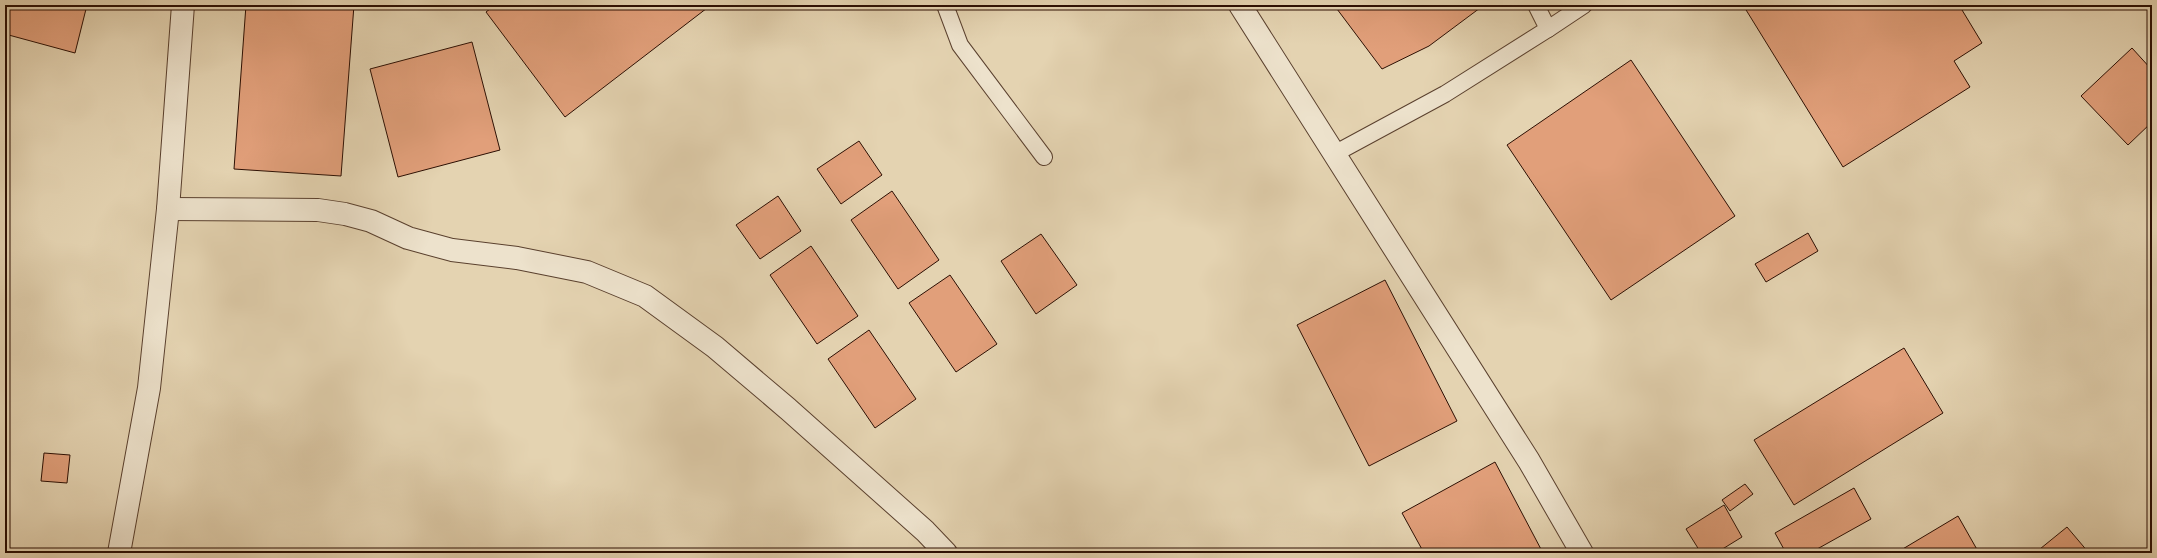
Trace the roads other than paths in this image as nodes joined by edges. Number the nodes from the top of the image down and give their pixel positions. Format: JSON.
{"nodes":[{"id":1,"x":183,"y":5,"type":"edge"},
{"id":2,"x":945,"y":5,"type":"edge"},
{"id":3,"x":1240,"y":5,"type":"edge"},
{"id":4,"x":1536,"y":5,"type":"edge"},
{"id":5,"x":1584,"y":5,"type":"edge"},
{"id":6,"x":1548,"y":29,"type":"junction"},
{"id":7,"x":1334,"y":154,"type":"junction"},
{"id":8,"x":1044,"y":157,"type":"dead end"},
{"id":9,"x":168,"y":209,"type":"junction"},
{"id":10,"x":119,"y":553,"type":"edge"},
{"id":11,"x":946,"y":553,"type":"edge"},
{"id":12,"x":1582,"y":553,"type":"edge"}],
"edges":[{"from":1,"to":9,"type":"street"},
{"from":2,"to":8,"type":"lane"},
{"from":3,"to":7,"type":"street"},
{"from":4,"to":6,"type":"lane"},
{"from":5,"to":6,"type":"lane"},
{"from":6,"to":7,"type":"lane"},
{"from":7,"to":12,"type":"street"},
{"from":9,"to":10,"type":"street"},
{"from":9,"to":11,"type":"street"}]}
